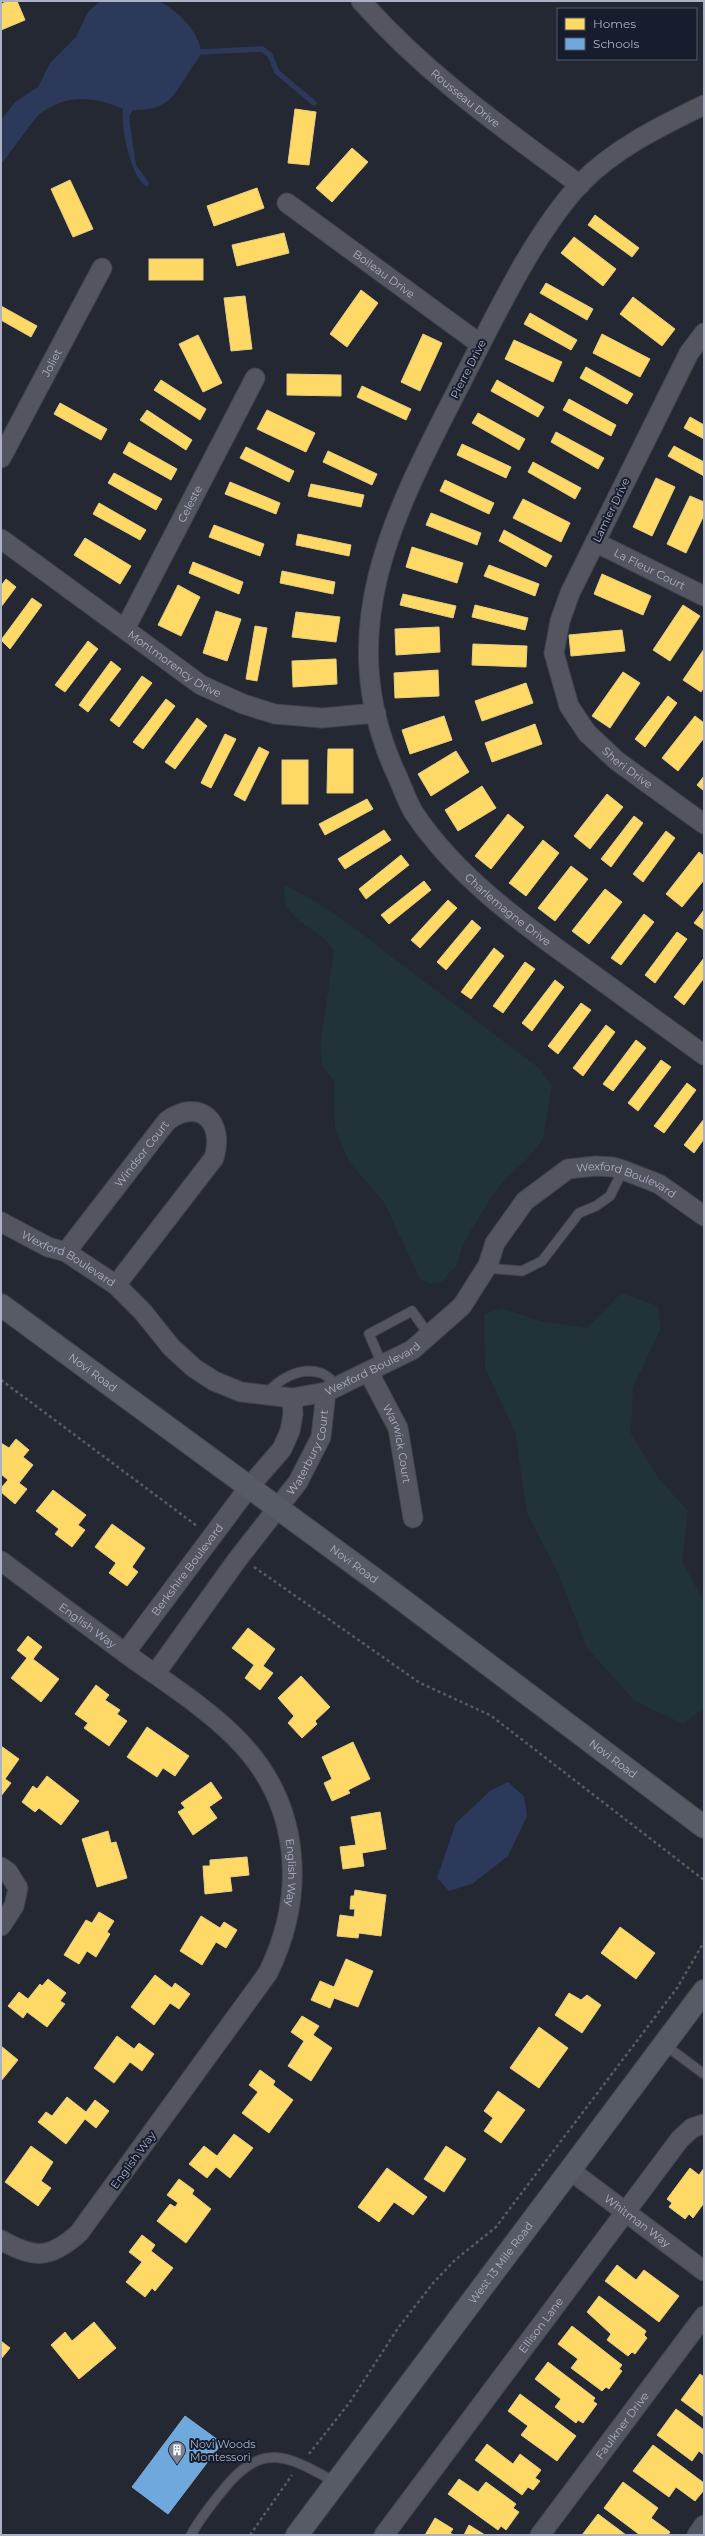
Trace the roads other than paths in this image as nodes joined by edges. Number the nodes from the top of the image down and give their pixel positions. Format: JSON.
{"nodes":[{"id":1,"x":360,"y":1,"type":"edge"},
{"id":2,"x":704,"y":105,"type":"edge"},
{"id":3,"x":580,"y":185,"type":"junction"},
{"id":4,"x":287,"y":203,"type":"dead end"},
{"id":5,"x":102,"y":268,"type":"dead end"},
{"id":6,"x":704,"y":332,"type":"edge"},
{"id":7,"x":480,"y":344,"type":"junction"},
{"id":8,"x":255,"y":378,"type":"dead end"},
{"id":9,"x":1,"y":458,"type":"edge"},
{"id":10,"x":1,"y":539,"type":"edge"},
{"id":11,"x":595,"y":542,"type":"junction"},
{"id":12,"x":704,"y":596,"type":"edge"},
{"id":13,"x":125,"y":629,"type":"junction"},
{"id":14,"x":566,"y":697,"type":"joint"},
{"id":15,"x":376,"y":712,"type":"junction"},
{"id":16,"x":704,"y":824,"type":"edge"},
{"id":17,"x":704,"y":1054,"type":"edge"},
{"id":18,"x":623,"y":1170,"type":"junction"},
{"id":19,"x":704,"y":1216,"type":"edge"},
{"id":20,"x":1,"y":1222,"type":"edge"},
{"id":21,"x":66,"y":1252,"type":"junction"},
{"id":22,"x":486,"y":1268,"type":"junction"},
{"id":23,"x":116,"y":1285,"type":"junction"},
{"id":24,"x":1,"y":1305,"type":"edge"},
{"id":25,"x":429,"y":1335,"type":"junction"},
{"id":26,"x":376,"y":1369,"type":"junction"},
{"id":27,"x":333,"y":1389,"type":"junction"},
{"id":28,"x":265,"y":1396,"type":"junction"},
{"id":29,"x":292,"y":1398,"type":"junction"},
{"id":30,"x":249,"y":1487,"type":"junction"},
{"id":31,"x":278,"y":1509,"type":"junction"},
{"id":32,"x":413,"y":1518,"type":"dead end"},
{"id":33,"x":1,"y":1561,"type":"edge"},
{"id":34,"x":125,"y":1653,"type":"junction"},
{"id":35,"x":155,"y":1674,"type":"junction"},
{"id":36,"x":704,"y":1827,"type":"edge"},
{"id":37,"x":1,"y":1867,"type":"edge"},
{"id":38,"x":1,"y":1926,"type":"edge"},
{"id":39,"x":704,"y":1991,"type":"edge"},
{"id":40,"x":665,"y":2045,"type":"junction"},
{"id":41,"x":704,"y":2074,"type":"edge"},
{"id":42,"x":704,"y":2124,"type":"edge"},
{"id":43,"x":571,"y":2170,"type":"junction"},
{"id":44,"x":625,"y":2211,"type":"junction"},
{"id":45,"x":1,"y":2240,"type":"edge"},
{"id":46,"x":704,"y":2272,"type":"edge"},
{"id":47,"x":704,"y":2316,"type":"edge"},
{"id":48,"x":337,"y":2483,"type":"junction"},
{"id":49,"x":704,"y":2525,"type":"edge"},
{"id":50,"x":191,"y":2535,"type":"edge"},
{"id":51,"x":298,"y":2535,"type":"edge"},
{"id":52,"x":384,"y":2535,"type":"edge"},
{"id":53,"x":540,"y":2535,"type":"edge"},
{"id":54,"x":697,"y":2535,"type":"edge"}],
"edges":[{"from":1,"to":3,"type":"street","name":"Rousseau Drive"},
{"from":2,"to":3,"type":"street","name":"Pierre Drive"},
{"from":3,"to":7,"type":"street","name":"Pierre Drive"},
{"from":4,"to":7,"type":"street","name":"Boileau Drive"},
{"from":5,"to":9,"type":"street","name":"Joliet"},
{"from":6,"to":11,"type":"street","name":"Lamier Drive"},
{"from":7,"to":15,"type":"street","name":"Pierre Drive"},
{"from":8,"to":13,"type":"street","name":"Celeste"},
{"from":10,"to":13,"type":"street","name":"Montmorency Drive"},
{"from":11,"to":12,"type":"street","name":"La Fleur Court"},
{"from":11,"to":14,"type":"street","name":"Lamier Drive"},
{"from":13,"to":15,"type":"street","name":"Montmorency Drive"},
{"from":14,"to":16,"type":"street","name":"Sheri Drive"},
{"from":15,"to":17,"type":"street","name":"Charlemagne Drive"},
{"from":18,"to":19,"type":"street","name":"Wexford Boulevard"},
{"from":18,"to":22,"type":"lane"},
{"from":18,"to":22,"type":"street","name":"Wexford Boulevard"},
{"from":20,"to":21,"type":"street","name":"Wexford Boulevard"},
{"from":21,"to":23,"type":"street","name":"Wexford Boulevard"},
{"from":21,"to":23,"type":"street","name":"Windsor Court"},
{"from":22,"to":25,"type":"street","name":"Wexford Boulevard"},
{"from":23,"to":28,"type":"street","name":"Wexford Boulevard"},
{"from":24,"to":30,"type":"main road","name":"Novi Road"},
{"from":25,"to":26,"type":"street","name":"Wexford Boulevard"},
{"from":25,"to":26,"type":"lane"},
{"from":26,"to":27,"type":"street","name":"Wexford Boulevard"},
{"from":26,"to":32,"type":"street","name":"Warwick Court"},
{"from":27,"to":28,"type":"lane"},
{"from":27,"to":29,"type":"street","name":"Wexford Boulevard"},
{"from":27,"to":31,"type":"street","name":"Waterbury Court"},
{"from":28,"to":29,"type":"street","name":"Wexford Boulevard"},
{"from":29,"to":30,"type":"street","name":"Waterbury Court"},
{"from":30,"to":31,"type":"main road","name":"Novi Road"},
{"from":30,"to":34,"type":"street","name":"Berkshire Boulevard"},
{"from":31,"to":35,"type":"street"},
{"from":31,"to":36,"type":"main road","name":"Novi Road"},
{"from":33,"to":34,"type":"street","name":"English Way"},
{"from":34,"to":35,"type":"street","name":"English Way"},
{"from":35,"to":45,"type":"street","name":"English Way"},
{"from":37,"to":38,"type":"street"},
{"from":39,"to":40,"type":"main road","name":"West 13 Mile Road"},
{"from":40,"to":41,"type":"lane"},
{"from":40,"to":43,"type":"main road","name":"West 13 Mile Road"},
{"from":42,"to":44,"type":"street","name":"Ellison Lane"},
{"from":43,"to":44,"type":"street","name":"Whitman Way"},
{"from":43,"to":48,"type":"main road","name":"West 13 Mile Road"},
{"from":44,"to":46,"type":"street","name":"Whitman Way"},
{"from":44,"to":52,"type":"street","name":"Ellison Lane"},
{"from":47,"to":53,"type":"street","name":"Faulkner Drive"},
{"from":48,"to":50,"type":"lane"},
{"from":48,"to":51,"type":"main road","name":"West 13 Mile Road"},
{"from":49,"to":54,"type":"street"}]}
